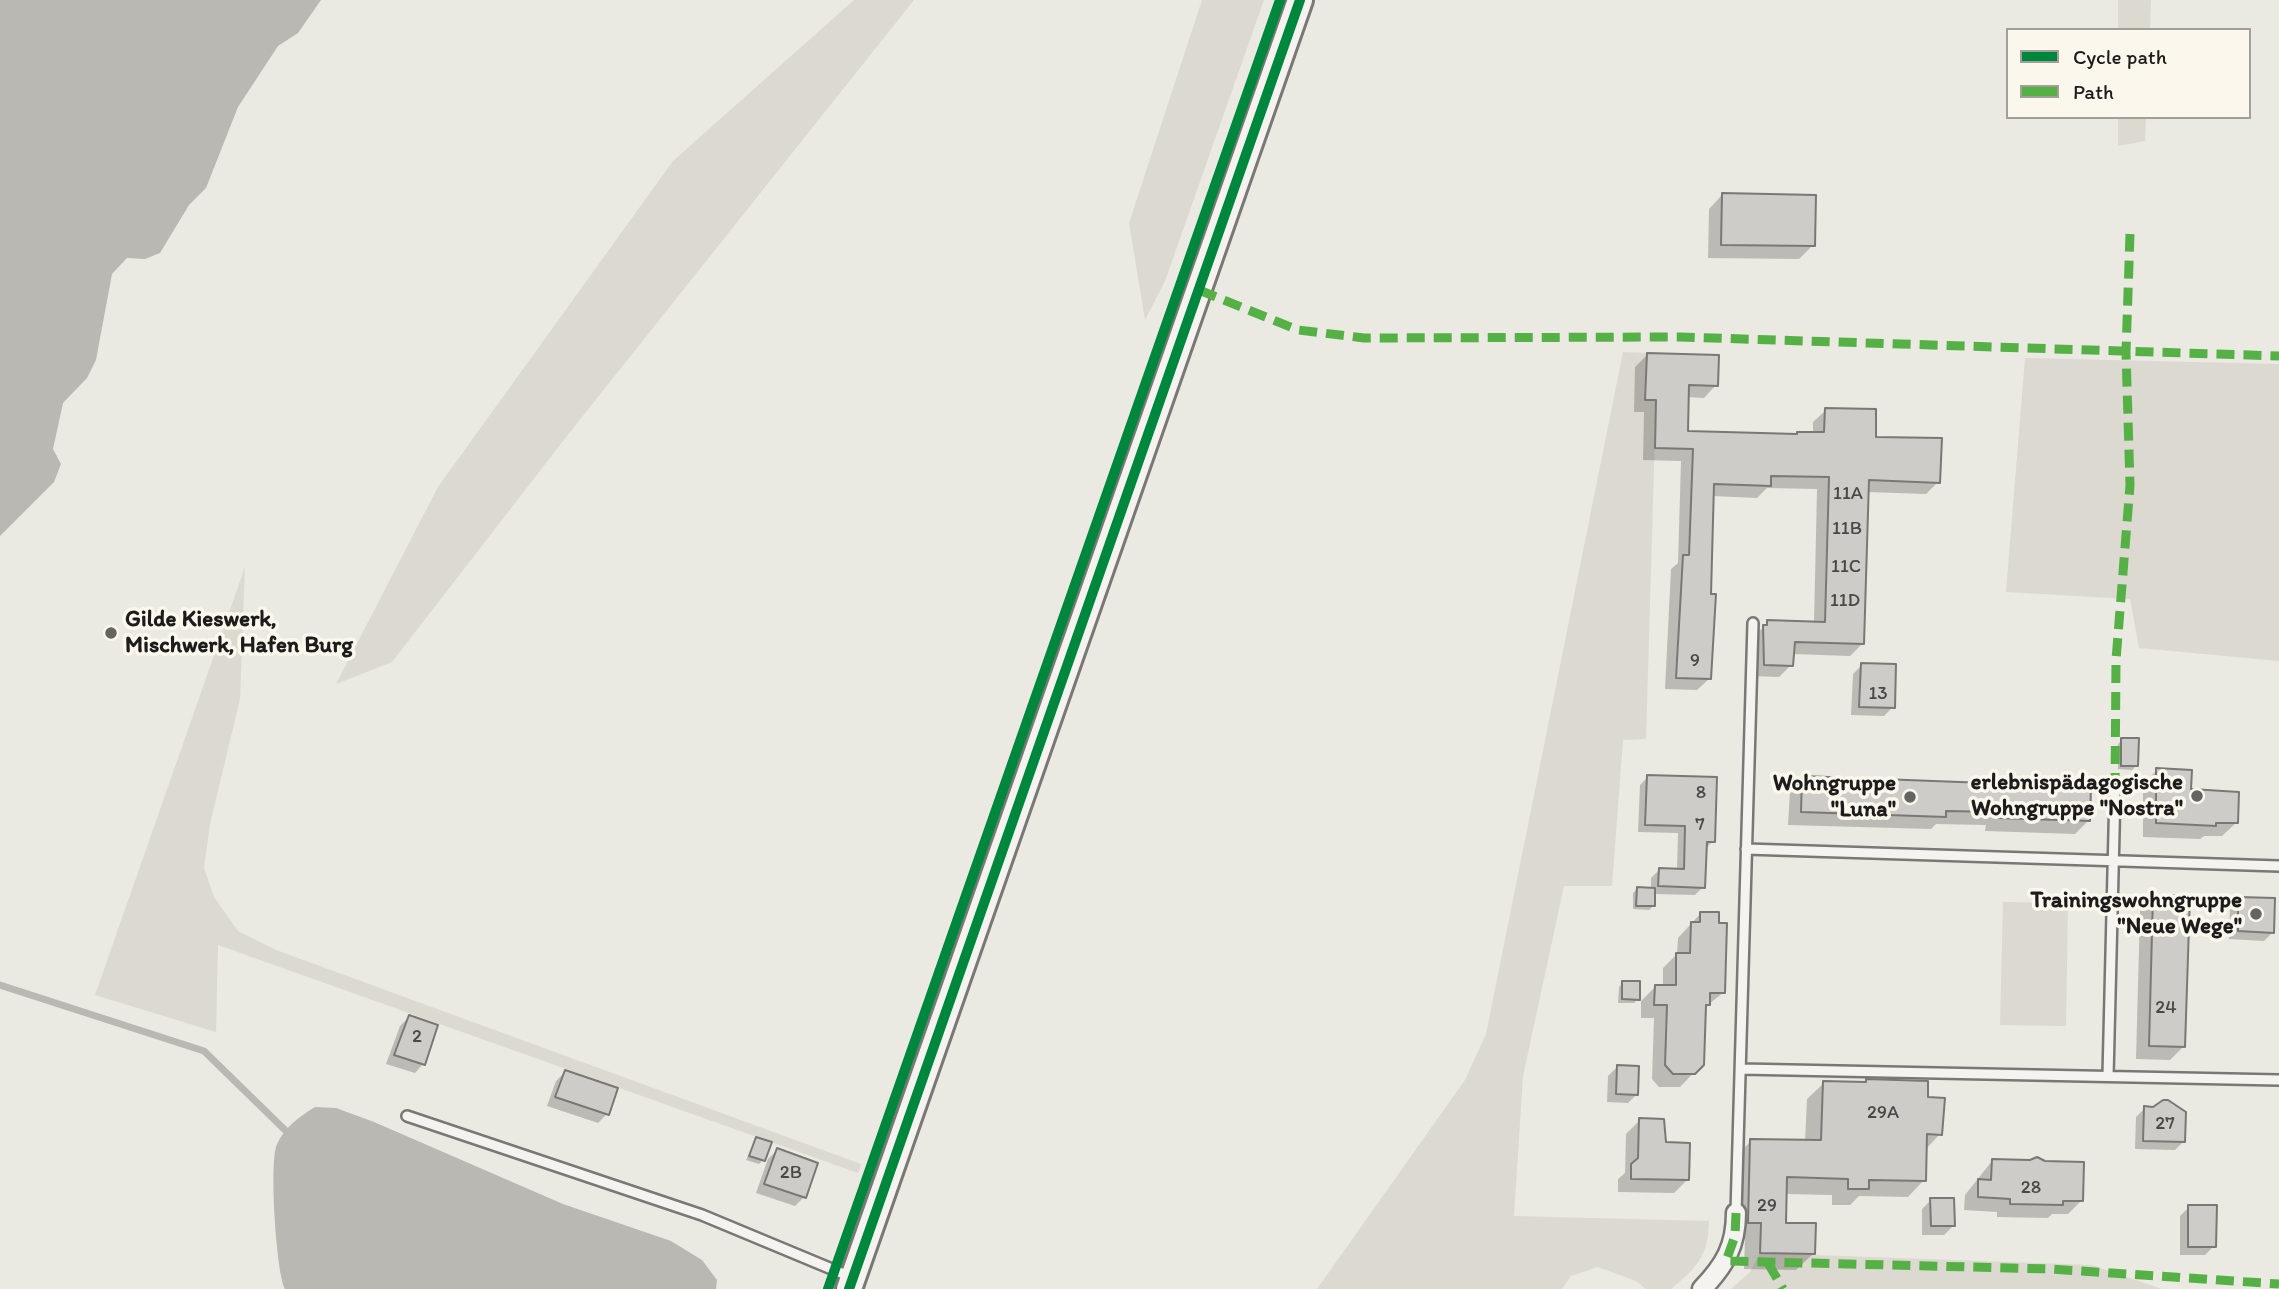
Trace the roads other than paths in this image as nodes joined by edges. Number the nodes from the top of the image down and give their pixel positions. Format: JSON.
{"nodes":[{"id":1,"x":1300,"y":0,"type":"edge"},
{"id":2,"x":1753,"y":623,"type":"dead end"},
{"id":3,"x":2115,"y":791,"type":"dead end"},
{"id":4,"x":1746,"y":849,"type":"junction"},
{"id":5,"x":2115,"y":861,"type":"junction"},
{"id":6,"x":2279,"y":866,"type":"edge"},
{"id":7,"x":1741,"y":1069,"type":"junction"},
{"id":8,"x":2108,"y":1076,"type":"junction"},
{"id":9,"x":2279,"y":1080,"type":"edge"},
{"id":10,"x":407,"y":1116,"type":"dead end"},
{"id":11,"x":1736,"y":1213,"type":"joint"},
{"id":12,"x":851,"y":1283,"type":"edge"},
{"id":13,"x":1702,"y":1289,"type":"edge"}],
"edges":[{"from":1,"to":12,"type":"street"},
{"from":2,"to":4,"type":"lane"},
{"from":3,"to":5,"type":"lane"},
{"from":4,"to":5,"type":"lane"},
{"from":4,"to":7,"type":"lane"},
{"from":5,"to":6,"type":"lane"},
{"from":5,"to":8,"type":"lane"},
{"from":7,"to":8,"type":"lane"},
{"from":7,"to":11,"type":"lane"},
{"from":8,"to":9,"type":"lane"},
{"from":10,"to":12,"type":"lane"},
{"from":11,"to":13,"type":"street"}]}
